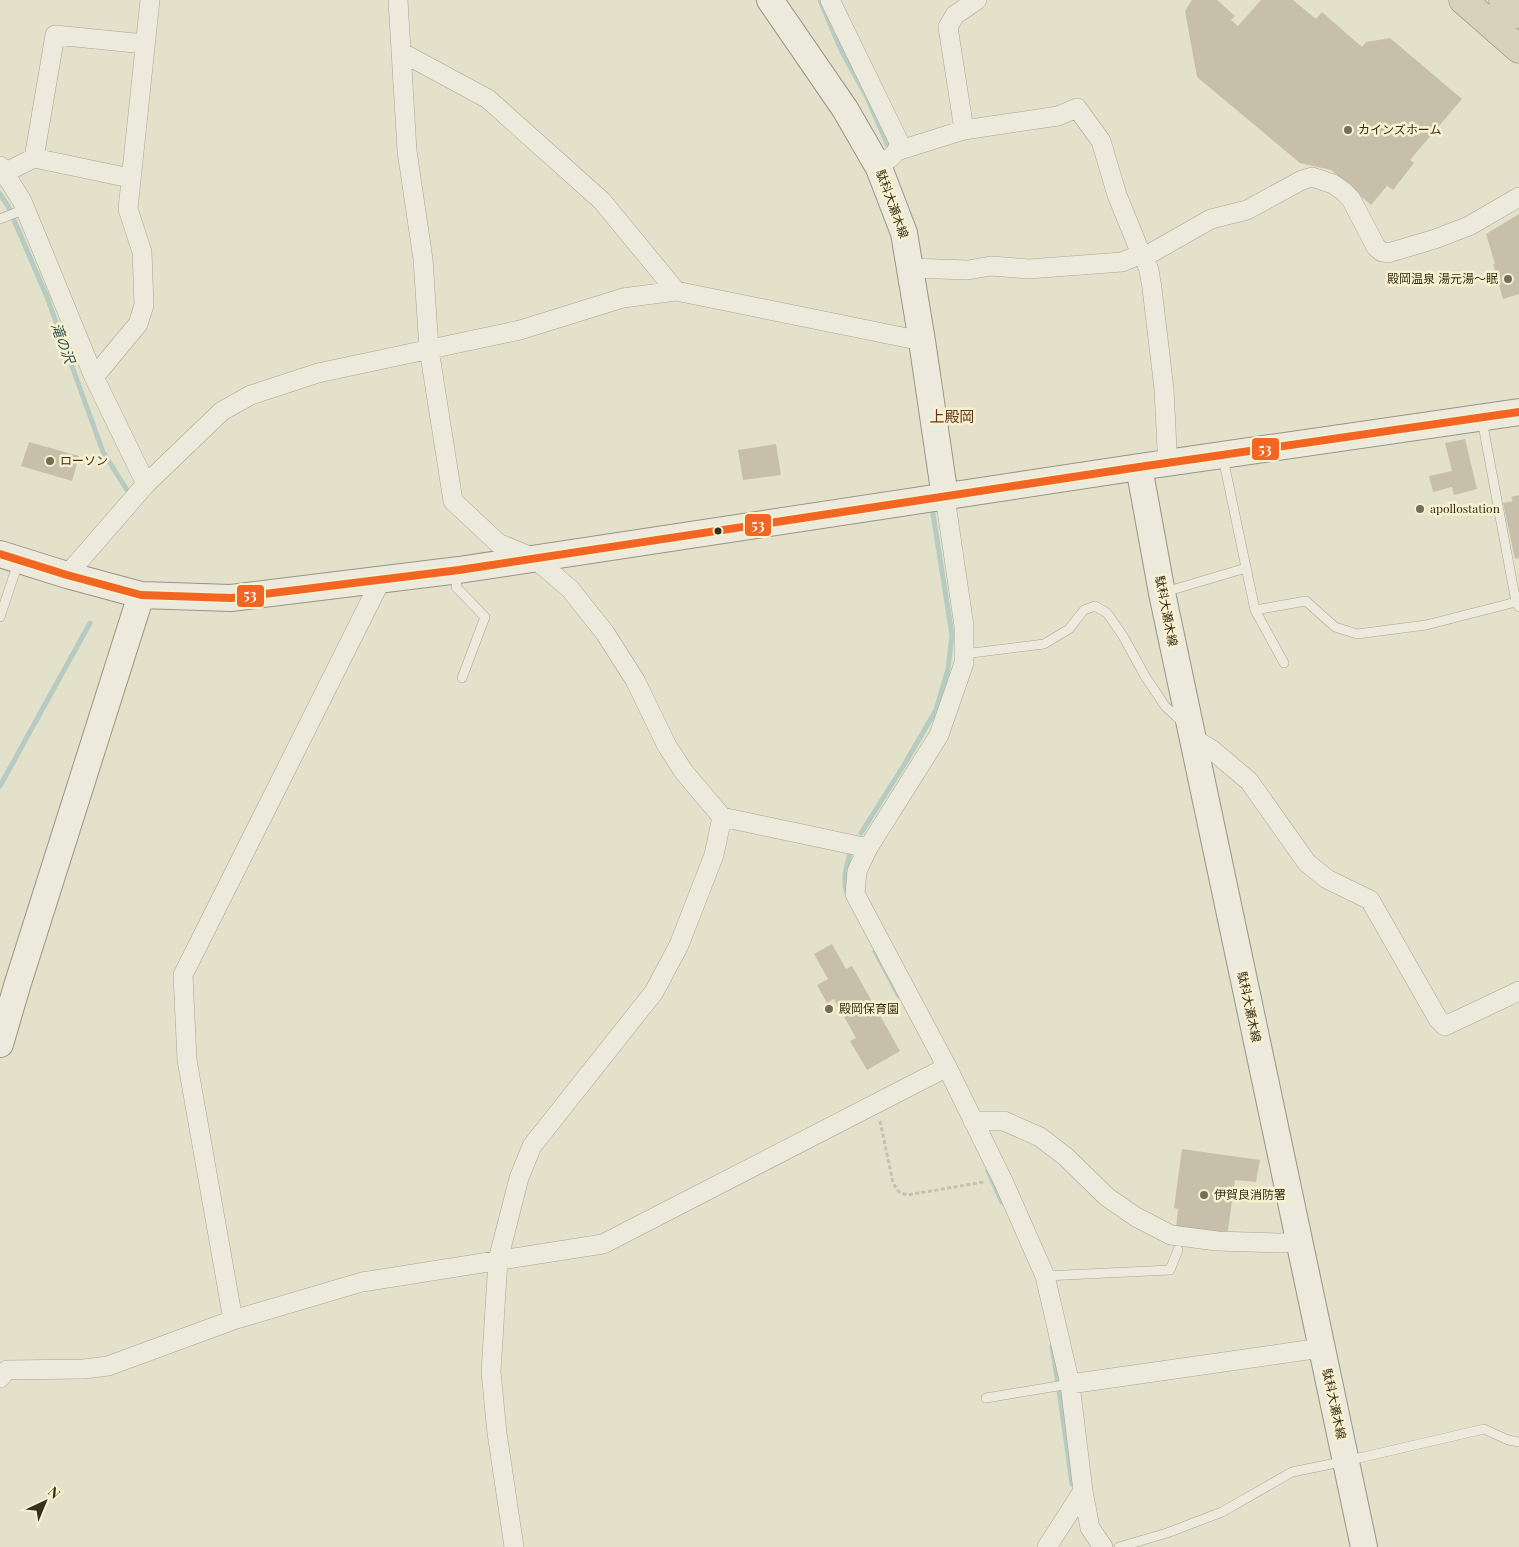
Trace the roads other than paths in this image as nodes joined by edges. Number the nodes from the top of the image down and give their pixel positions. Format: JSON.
{"nodes":[{"id":1,"x":150,"y":0,"type":"edge"},
{"id":2,"x":398,"y":0,"type":"edge"},
{"id":3,"x":770,"y":0,"type":"edge"},
{"id":4,"x":830,"y":0,"type":"edge"},
{"id":5,"x":977,"y":0,"type":"edge"},
{"id":6,"x":1463,"y":0,"type":"edge"},
{"id":7,"x":1503,"y":0,"type":"edge"},
{"id":8,"x":1519,"y":14,"type":"edge"},
{"id":9,"x":145,"y":44,"type":"junction"},
{"id":10,"x":1519,"y":49,"type":"edge"},
{"id":11,"x":401,"y":52,"type":"junction"},
{"id":12,"x":964,"y":130,"type":"junction"},
{"id":13,"x":34,"y":158,"type":"junction"},
{"id":14,"x":888,"y":159,"type":"junction"},
{"id":15,"x":2,"y":170,"type":"edge"},
{"id":16,"x":130,"y":178,"type":"junction"},
{"id":17,"x":1519,"y":197,"type":"edge"},
{"id":18,"x":21,"y":210,"type":"junction"},
{"id":19,"x":2,"y":219,"type":"edge"},
{"id":20,"x":1142,"y":256,"type":"junction"},
{"id":21,"x":910,"y":268,"type":"junction"},
{"id":22,"x":676,"y":291,"type":"junction"},
{"id":23,"x":922,"y":341,"type":"junction"},
{"id":24,"x":429,"y":349,"type":"junction"},
{"id":25,"x":94,"y":377,"type":"junction"},
{"id":26,"x":1519,"y":412,"type":"edge"},
{"id":27,"x":1481,"y":418,"type":"junction"},
{"id":28,"x":1167,"y":450,"type":"dead end"},
{"id":29,"x":1222,"y":456,"type":"junction"},
{"id":30,"x":1139,"y":467,"type":"junction"},
{"id":31,"x":146,"y":484,"type":"junction"},
{"id":32,"x":945,"y":497,"type":"junction"},
{"id":33,"x":9,"y":557,"type":"edge"},
{"id":34,"x":534,"y":558,"type":"junction"},
{"id":35,"x":1246,"y":568,"type":"junction"},
{"id":36,"x":459,"y":570,"type":"junction"},
{"id":37,"x":67,"y":575,"type":"junction"},
{"id":38,"x":381,"y":580,"type":"junction"},
{"id":39,"x":1162,"y":593,"type":"junction"},
{"id":40,"x":141,"y":595,"type":"junction"},
{"id":41,"x":1518,"y":605,"type":"edge"},
{"id":42,"x":1255,"y":610,"type":"junction"},
{"id":43,"x":0,"y":616,"type":"edge"},
{"id":44,"x":964,"y":654,"type":"junction"},
{"id":45,"x":1284,"y":663,"type":"dead end"},
{"id":46,"x":462,"y":678,"type":"dead end"},
{"id":47,"x":1191,"y":734,"type":"junction"},
{"id":48,"x":722,"y":817,"type":"junction"},
{"id":49,"x":868,"y":848,"type":"junction"},
{"id":50,"x":1519,"y":991,"type":"edge"},
{"id":51,"x":0,"y":1044,"type":"edge"},
{"id":52,"x":947,"y":1067,"type":"junction"},
{"id":53,"x":973,"y":1121,"type":"junction"},
{"id":54,"x":1299,"y":1242,"type":"junction"},
{"id":55,"x":1178,"y":1250,"type":"dead end"},
{"id":56,"x":498,"y":1260,"type":"junction"},
{"id":57,"x":1045,"y":1276,"type":"junction"},
{"id":58,"x":233,"y":1320,"type":"junction"},
{"id":59,"x":1321,"y":1348,"type":"junction"},
{"id":60,"x":0,"y":1378,"type":"edge"},
{"id":61,"x":1062,"y":1385,"type":"junction"},
{"id":62,"x":986,"y":1398,"type":"dead end"},
{"id":63,"x":1519,"y":1442,"type":"edge"},
{"id":64,"x":1346,"y":1461,"type":"junction"},
{"id":65,"x":1083,"y":1491,"type":"junction"},
{"id":66,"x":514,"y":1547,"type":"edge"},
{"id":67,"x":1047,"y":1547,"type":"edge"},
{"id":68,"x":1103,"y":1547,"type":"edge"},
{"id":69,"x":1120,"y":1547,"type":"edge"},
{"id":70,"x":1364,"y":1547,"type":"edge"}],
"edges":[{"from":1,"to":9,"type":"street"},
{"from":2,"to":11,"type":"street"},
{"from":3,"to":14,"type":"main road","name":"駄科大瀬木線"},
{"from":4,"to":14,"type":"street"},
{"from":5,"to":12,"type":"street"},
{"from":6,"to":10,"type":"highway"},
{"from":7,"to":8,"type":"highway"},
{"from":9,"to":13,"type":"street"},
{"from":9,"to":16,"type":"street"},
{"from":11,"to":22,"type":"street"},
{"from":11,"to":24,"type":"street"},
{"from":12,"to":14,"type":"street"},
{"from":12,"to":20,"type":"street"},
{"from":13,"to":15,"type":"street"},
{"from":13,"to":16,"type":"street"},
{"from":14,"to":21,"type":"main road","name":"駄科大瀬木線"},
{"from":15,"to":18,"type":"street"},
{"from":16,"to":25,"type":"street"},
{"from":17,"to":20,"type":"street"},
{"from":18,"to":19,"type":"lane"},
{"from":18,"to":25,"type":"street"},
{"from":20,"to":21,"type":"street"},
{"from":20,"to":28,"type":"street"},
{"from":21,"to":23,"type":"main road","name":"駄科大瀬木線"},
{"from":22,"to":23,"type":"street"},
{"from":22,"to":24,"type":"street"},
{"from":23,"to":32,"type":"main road","name":"駄科大瀬木線"},
{"from":24,"to":31,"type":"street"},
{"from":24,"to":34,"type":"street"},
{"from":25,"to":31,"type":"street"},
{"from":26,"to":27,"type":"main road"},
{"from":27,"to":29,"type":"main road"},
{"from":27,"to":41,"type":"lane"},
{"from":29,"to":30,"type":"main road"},
{"from":29,"to":35,"type":"lane"},
{"from":30,"to":32,"type":"main road"},
{"from":30,"to":39,"type":"main road","name":"駄科大瀬木線"},
{"from":31,"to":37,"type":"street"},
{"from":32,"to":34,"type":"main road"},
{"from":32,"to":44,"type":"street"},
{"from":33,"to":37,"type":"main road"},
{"from":33,"to":43,"type":"lane"},
{"from":34,"to":36,"type":"main road"},
{"from":34,"to":48,"type":"street"},
{"from":35,"to":39,"type":"lane"},
{"from":35,"to":42,"type":"lane"},
{"from":36,"to":38,"type":"main road"},
{"from":36,"to":46,"type":"lane"},
{"from":37,"to":40,"type":"main road"},
{"from":38,"to":40,"type":"main road"},
{"from":38,"to":58,"type":"street"},
{"from":39,"to":47,"type":"main road","name":"駄科大瀬木線"},
{"from":40,"to":51,"type":"main road"},
{"from":41,"to":42,"type":"lane"},
{"from":42,"to":45,"type":"lane"},
{"from":44,"to":47,"type":"lane"},
{"from":44,"to":49,"type":"street"},
{"from":47,"to":50,"type":"street"},
{"from":47,"to":54,"type":"main road","name":"駄科大瀬木線"},
{"from":48,"to":49,"type":"street"},
{"from":48,"to":56,"type":"street"},
{"from":49,"to":52,"type":"street"},
{"from":52,"to":53,"type":"street"},
{"from":52,"to":56,"type":"street"},
{"from":53,"to":54,"type":"street"},
{"from":53,"to":57,"type":"street"},
{"from":54,"to":59,"type":"main road","name":"駄科大瀬木線"},
{"from":55,"to":57,"type":"lane"},
{"from":56,"to":58,"type":"street"},
{"from":56,"to":66,"type":"street"},
{"from":57,"to":61,"type":"street"},
{"from":58,"to":60,"type":"street"},
{"from":59,"to":61,"type":"street"},
{"from":59,"to":64,"type":"main road","name":"駄科大瀬木線"},
{"from":61,"to":62,"type":"lane"},
{"from":61,"to":65,"type":"street"},
{"from":63,"to":64,"type":"lane"},
{"from":64,"to":69,"type":"lane"},
{"from":64,"to":70,"type":"main road","name":"駄科大瀬木線"},
{"from":65,"to":67,"type":"street"},
{"from":65,"to":68,"type":"street"}]}
